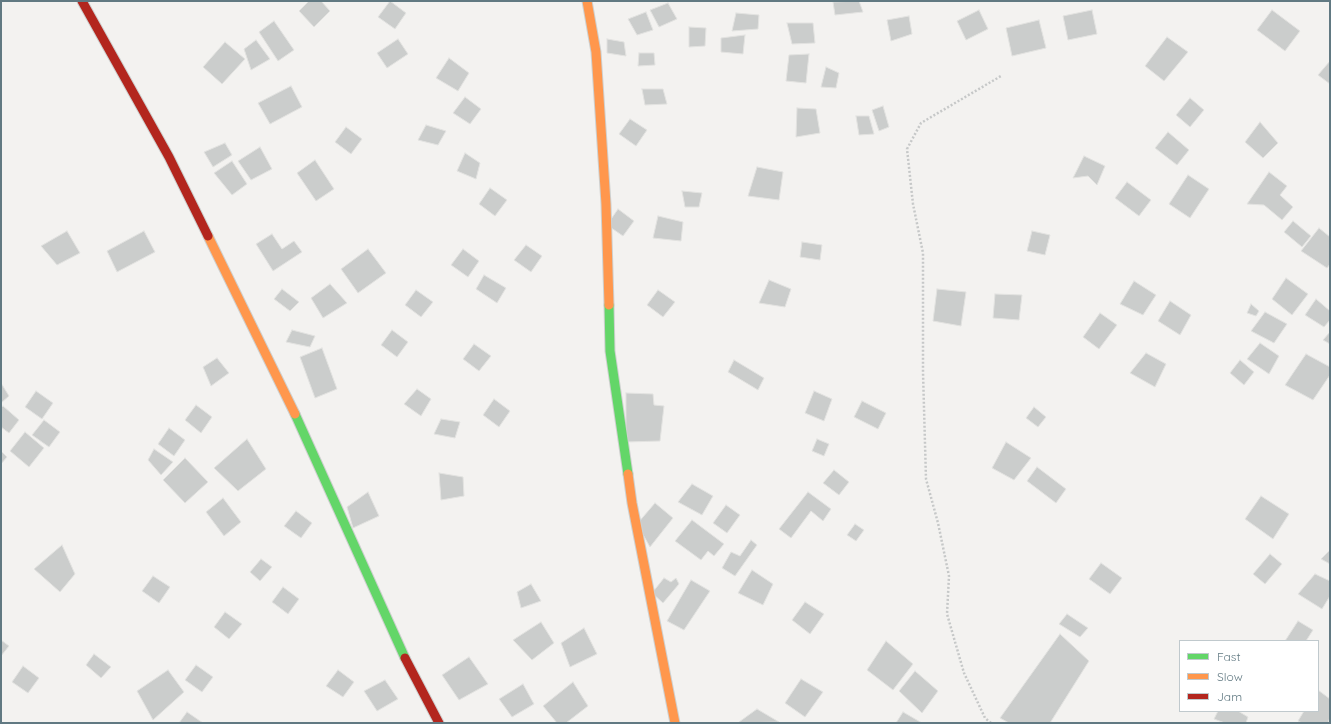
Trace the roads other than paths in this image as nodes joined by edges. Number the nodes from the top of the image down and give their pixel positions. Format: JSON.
{"nodes":[{"id":1,"x":82,"y":1,"type":"edge"},
{"id":2,"x":587,"y":1,"type":"edge"},
{"id":3,"x":439,"y":723,"type":"edge"},
{"id":4,"x":675,"y":723,"type":"edge"}],
"edges":[{"from":1,"to":3,"type":"street"},
{"from":2,"to":4,"type":"street"}]}
